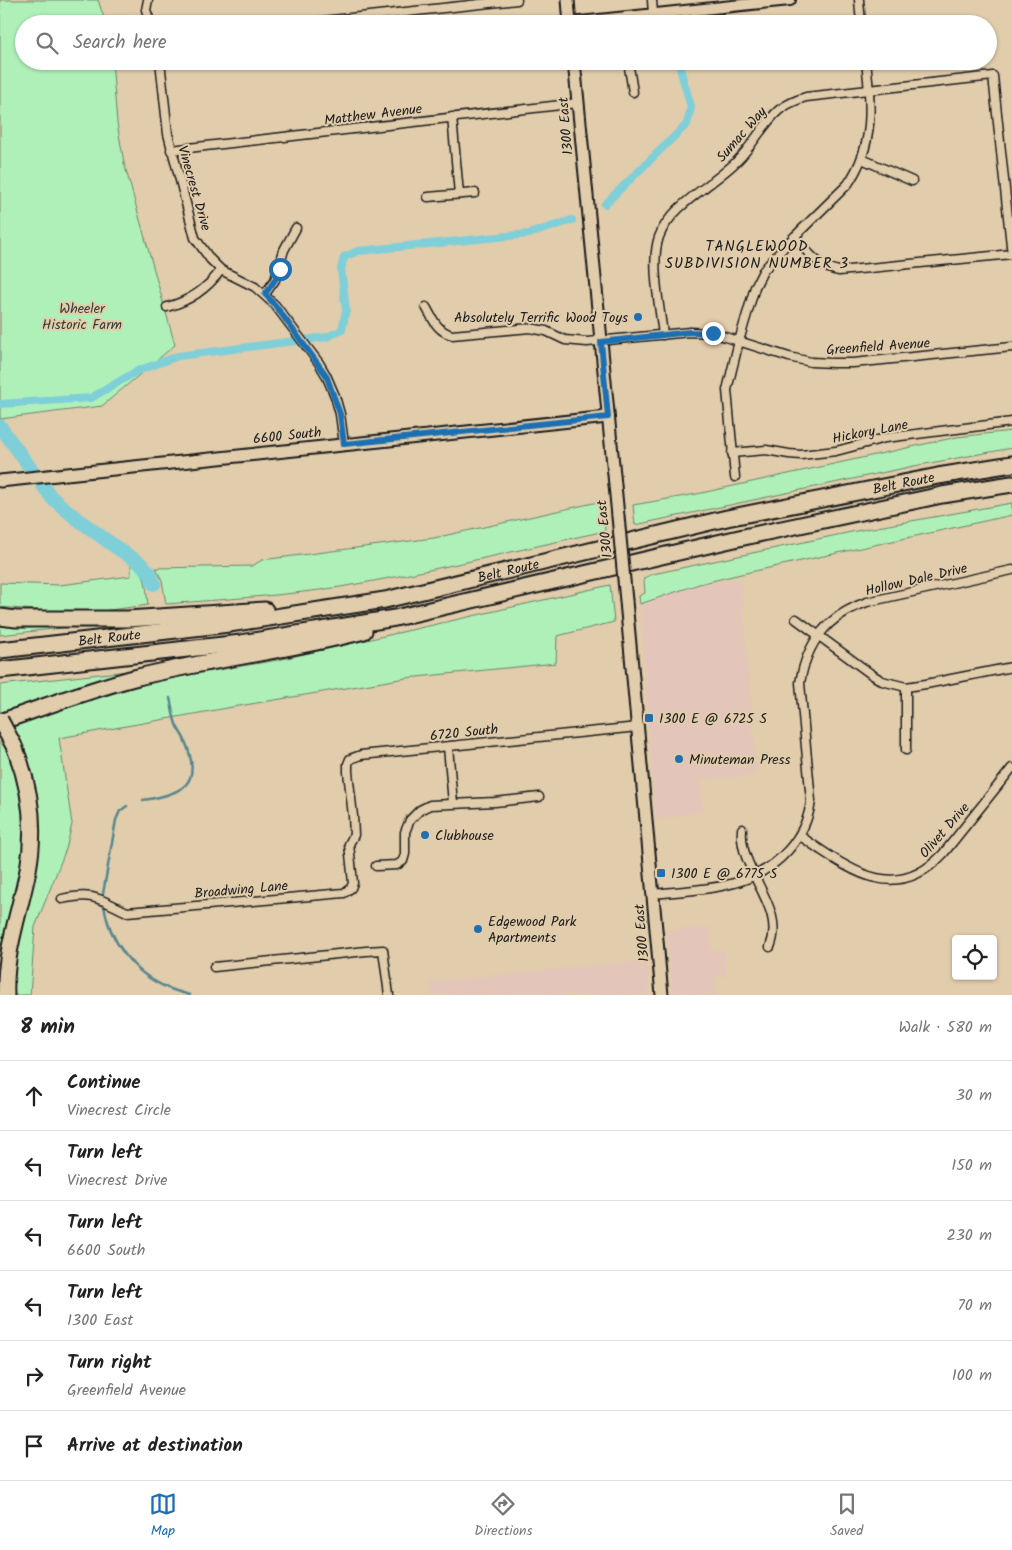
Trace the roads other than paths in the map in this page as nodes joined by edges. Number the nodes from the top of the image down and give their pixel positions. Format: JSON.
{"nodes":[{"id":1,"x":148,"y":0,"type":"edge"},
{"id":2,"x":517,"y":0,"type":"edge"},
{"id":3,"x":568,"y":0,"type":"edge"},
{"id":4,"x":652,"y":0,"type":"edge"},
{"id":5,"x":790,"y":0,"type":"edge"},
{"id":6,"x":859,"y":0,"type":"edge"},
{"id":7,"x":653,"y":14,"type":"junction"},
{"id":8,"x":148,"y":15,"type":"edge"},
{"id":9,"x":379,"y":15,"type":"edge"},
{"id":10,"x":569,"y":15,"type":"edge"},
{"id":11,"x":648,"y":15,"type":"edge"},
{"id":12,"x":861,"y":15,"type":"edge"},
{"id":13,"x":161,"y":70,"type":"edge"},
{"id":14,"x":575,"y":70,"type":"edge"},
{"id":15,"x":629,"y":70,"type":"edge"},
{"id":16,"x":867,"y":70,"type":"edge"},
{"id":17,"x":869,"y":89,"type":"junction"},
{"id":18,"x":633,"y":92,"type":"dead end"},
{"id":19,"x":578,"y":103,"type":"junction"},
{"id":20,"x":452,"y":117,"type":"junction"},
{"id":21,"x":171,"y":150,"type":"junction"},
{"id":22,"x":862,"y":159,"type":"junction"},
{"id":23,"x":912,"y":181,"type":"dead end"},
{"id":24,"x":475,"y":193,"type":"dead end"},
{"id":25,"x":459,"y":194,"type":"junction"},
{"id":26,"x":428,"y":198,"type":"dead end"},
{"id":27,"x":296,"y":228,"type":"dead end"},
{"id":28,"x":794,"y":237,"type":"junction"},
{"id":29,"x":1012,"y":254,"type":"edge"},
{"id":30,"x":222,"y":270,"type":"junction"},
{"id":31,"x":265,"y":294,"type":"junction"},
{"id":32,"x":426,"y":306,"type":"dead end"},
{"id":33,"x":167,"y":307,"type":"dead end"},
{"id":34,"x":663,"y":335,"type":"junction"},
{"id":35,"x":739,"y":341,"type":"junction"},
{"id":36,"x":601,"y":342,"type":"junction"},
{"id":37,"x":1012,"y":348,"type":"edge"},
{"id":38,"x":608,"y":417,"type":"junction"},
{"id":39,"x":1012,"y":422,"type":"edge"},
{"id":40,"x":344,"y":444,"type":"junction"},
{"id":41,"x":732,"y":453,"type":"junction"},
{"id":42,"x":1012,"y":464,"type":"edge"},
{"id":43,"x":735,"y":477,"type":"dead end"},
{"id":44,"x":0,"y":480,"type":"edge"},
{"id":45,"x":1012,"y":484,"type":"edge"},
{"id":46,"x":603,"y":570,"type":"junction"},
{"id":47,"x":1012,"y":570,"type":"edge"},
{"id":48,"x":356,"y":604,"type":"junction"},
{"id":49,"x":0,"y":617,"type":"edge"},
{"id":50,"x":796,"y":618,"type":"dead end"},
{"id":51,"x":818,"y":635,"type":"junction"},
{"id":52,"x":0,"y":650,"type":"edge"},
{"id":53,"x":1012,"y":667,"type":"edge"},
{"id":54,"x":0,"y":670,"type":"edge"},
{"id":55,"x":906,"y":686,"type":"junction"},
{"id":56,"x":0,"y":721,"type":"edge"},
{"id":57,"x":638,"y":727,"type":"junction"},
{"id":58,"x":448,"y":746,"type":"junction"},
{"id":59,"x":906,"y":750,"type":"dead end"},
{"id":60,"x":1012,"y":768,"type":"edge"},
{"id":61,"x":539,"y":797,"type":"dead end"},
{"id":62,"x":453,"y":803,"type":"junction"},
{"id":63,"x":353,"y":816,"type":"joint"},
{"id":64,"x":742,"y":830,"type":"dead end"},
{"id":65,"x":800,"y":836,"type":"junction"},
{"id":66,"x":376,"y":866,"type":"dead end"},
{"id":67,"x":755,"y":875,"type":"junction"},
{"id":68,"x":653,"y":894,"type":"junction"},
{"id":69,"x":62,"y":899,"type":"dead end"},
{"id":70,"x":770,"y":947,"type":"dead end"},
{"id":71,"x":214,"y":967,"type":"dead end"},
{"id":72,"x":6,"y":995,"type":"edge"},
{"id":73,"x":389,"y":995,"type":"edge"},
{"id":74,"x":662,"y":995,"type":"edge"}],
"edges":[{"from":1,"to":8,"type":"street"},
{"from":2,"to":9,"type":"street"},
{"from":3,"to":10,"type":"main road"},
{"from":4,"to":7,"type":"street"},
{"from":5,"to":7,"type":"street"},
{"from":6,"to":12,"type":"street"},
{"from":7,"to":11,"type":"street"},
{"from":13,"to":21,"type":"street","name":"Vinecrest Drive"},
{"from":14,"to":19,"type":"main road","name":"1300 East"},
{"from":15,"to":18,"type":"street"},
{"from":16,"to":17,"type":"street"},
{"from":17,"to":22,"type":"street"},
{"from":17,"to":29,"type":"street","name":"Sumac Way"},
{"from":17,"to":34,"type":"street","name":"Sumac Way"},
{"from":19,"to":20,"type":"street","name":"Matthew Avenue"},
{"from":19,"to":36,"type":"main road","name":"1300 East"},
{"from":20,"to":21,"type":"street","name":"Matthew Avenue"},
{"from":20,"to":25,"type":"street"},
{"from":21,"to":30,"type":"street","name":"Vinecrest Drive"},
{"from":22,"to":23,"type":"street"},
{"from":22,"to":28,"type":"street"},
{"from":24,"to":25,"type":"street"},
{"from":25,"to":26,"type":"street"},
{"from":27,"to":31,"type":"street"},
{"from":28,"to":29,"type":"street"},
{"from":28,"to":35,"type":"street"},
{"from":30,"to":31,"type":"street","name":"Vinecrest Drive"},
{"from":30,"to":33,"type":"street"},
{"from":31,"to":40,"type":"street","name":"Vinecrest Drive"},
{"from":32,"to":36,"type":"street","name":"Greenfield Avenue"},
{"from":34,"to":35,"type":"street","name":"Greenfield Avenue"},
{"from":34,"to":36,"type":"street","name":"Greenfield Avenue"},
{"from":35,"to":37,"type":"street","name":"Greenfield Avenue"},
{"from":35,"to":41,"type":"street"},
{"from":36,"to":38,"type":"main road","name":"1300 East"},
{"from":38,"to":40,"type":"main road","name":"6600 South"},
{"from":38,"to":57,"type":"main road","name":"1300 East","bridge":true},
{"from":39,"to":41,"type":"street","name":"Hickory Lane"},
{"from":40,"to":44,"type":"main road","name":"6600 South"},
{"from":41,"to":43,"type":"street"},
{"from":42,"to":48,"type":"highway","name":"Belt Route"},
{"from":45,"to":46,"type":"highway","name":"Belt Route"},
{"from":46,"to":54,"type":"highway","name":"Belt Route"},
{"from":46,"to":56,"type":"highway"},
{"from":47,"to":51,"type":"street","name":"Hollow Dale Drive"},
{"from":48,"to":49,"type":"highway"},
{"from":48,"to":52,"type":"highway","name":"Belt Route"},
{"from":50,"to":51,"type":"street"},
{"from":51,"to":55,"type":"street"},
{"from":51,"to":65,"type":"street","name":"Hollow Dale Drive"},
{"from":53,"to":55,"type":"street"},
{"from":55,"to":59,"type":"street"},
{"from":56,"to":72,"type":"highway","bridge":true},
{"from":57,"to":58,"type":"street","name":"6720 South"},
{"from":57,"to":68,"type":"main road","name":"1300 East"},
{"from":58,"to":62,"type":"street"},
{"from":58,"to":63,"type":"street","name":"6720 South"},
{"from":60,"to":65,"type":"street","name":"Olivet Drive"},
{"from":61,"to":62,"type":"street"},
{"from":62,"to":66,"type":"street"},
{"from":63,"to":69,"type":"street","name":"Broadwing Lane"},
{"from":64,"to":67,"type":"street"},
{"from":65,"to":67,"type":"street","name":"Hollow Dale Drive"},
{"from":67,"to":68,"type":"street","name":"Hollow Dale Drive"},
{"from":67,"to":70,"type":"street"},
{"from":68,"to":74,"type":"main road","name":"1300 East"},
{"from":71,"to":73,"type":"street"}]}
